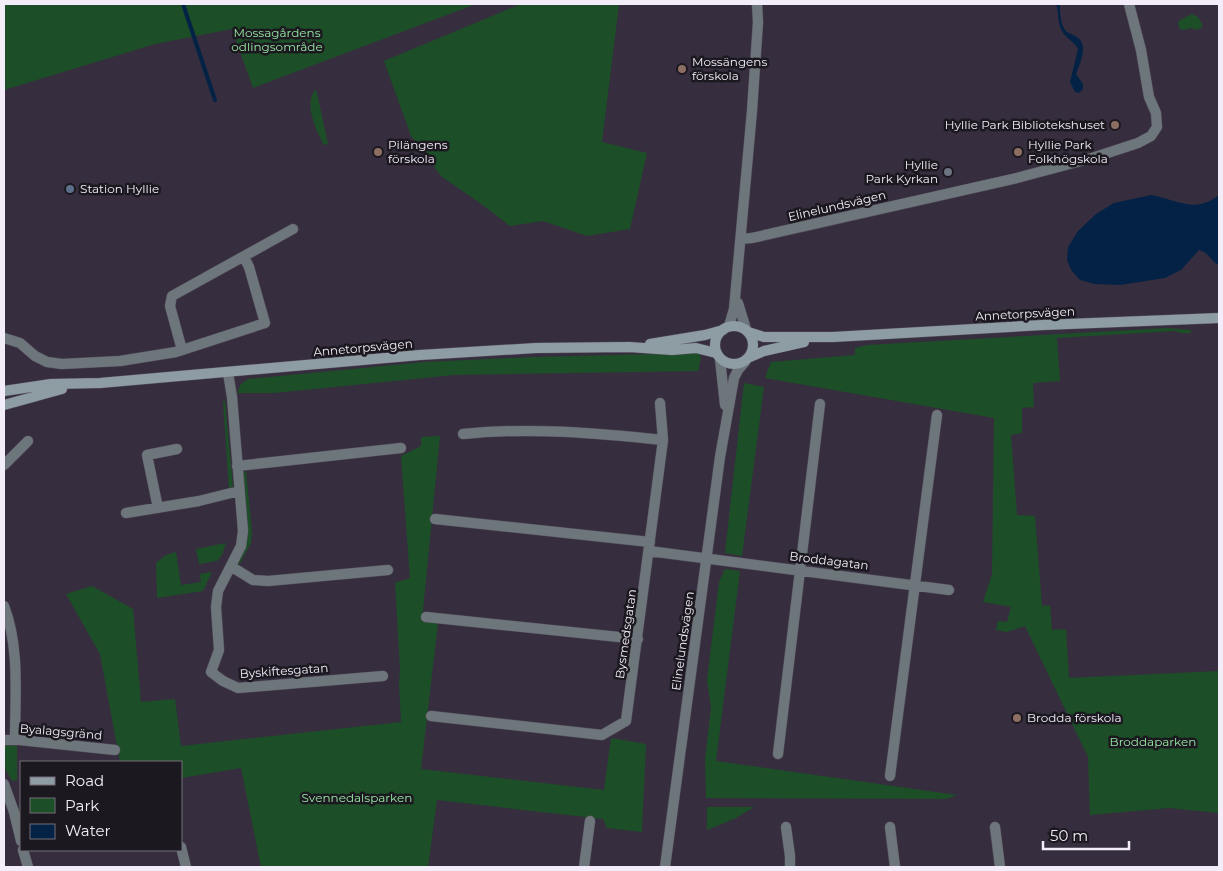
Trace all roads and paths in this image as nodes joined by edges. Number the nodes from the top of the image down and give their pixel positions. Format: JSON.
{"nodes":[{"id":1,"x":757,"y":4,"type":"edge"},
{"id":2,"x":1129,"y":4,"type":"edge"},
{"id":3,"x":293,"y":229,"type":"dead end"},
{"id":4,"x":741,"y":239,"type":"junction"},
{"id":5,"x":244,"y":257,"type":"junction"},
{"id":6,"x":736,"y":294,"type":"junction"},
{"id":7,"x":1219,"y":318,"type":"edge"},
{"id":8,"x":726,"y":328,"type":"junction"},
{"id":9,"x":747,"y":331,"type":"junction"},
{"id":10,"x":832,"y":337,"type":"junction"},
{"id":11,"x":4,"y":338,"type":"edge"},
{"id":12,"x":629,"y":347,"type":"junction"},
{"id":13,"x":182,"y":350,"type":"junction"},
{"id":14,"x":718,"y":356,"type":"junction"},
{"id":15,"x":748,"y":360,"type":"junction"},
{"id":16,"x":228,"y":373,"type":"junction"},
{"id":17,"x":100,"y":383,"type":"junction"},
{"id":18,"x":4,"y":391,"type":"edge"},
{"id":19,"x":660,"y":403,"type":"dead end"},
{"id":20,"x":820,"y":404,"type":"dead end"},
{"id":21,"x":4,"y":405,"type":"edge"},
{"id":22,"x":936,"y":414,"type":"dead end"},
{"id":23,"x":726,"y":419,"type":"junction"},
{"id":24,"x":462,"y":434,"type":"dead end"},
{"id":25,"x":663,"y":440,"type":"junction"},
{"id":26,"x":28,"y":441,"type":"dead end"},
{"id":27,"x":402,"y":448,"type":"dead end"},
{"id":28,"x":177,"y":449,"type":"dead end"},
{"id":29,"x":4,"y":465,"type":"edge"},
{"id":30,"x":238,"y":466,"type":"junction"},
{"id":31,"x":239,"y":491,"type":"junction"},
{"id":32,"x":158,"y":508,"type":"junction"},
{"id":33,"x":126,"y":513,"type":"dead end"},
{"id":34,"x":435,"y":519,"type":"dead end"},
{"id":35,"x":650,"y":546,"type":"junction"},
{"id":36,"x":707,"y":558,"type":"junction"},
{"id":37,"x":232,"y":567,"type":"junction"},
{"id":38,"x":388,"y":570,"type":"dead end"},
{"id":39,"x":800,"y":570,"type":"junction"},
{"id":40,"x":914,"y":585,"type":"junction"},
{"id":41,"x":949,"y":590,"type":"dead end"},
{"id":42,"x":4,"y":606,"type":"edge"},
{"id":43,"x":426,"y":617,"type":"dead end"},
{"id":44,"x":638,"y":638,"type":"junction"},
{"id":45,"x":383,"y":676,"type":"dead end"},
{"id":46,"x":431,"y":716,"type":"dead end"},
{"id":47,"x":4,"y":740,"type":"edge"},
{"id":48,"x":15,"y":740,"type":"junction"},
{"id":49,"x":115,"y":750,"type":"dead end"},
{"id":50,"x":778,"y":754,"type":"dead end"},
{"id":51,"x":890,"y":776,"type":"dead end"},
{"id":52,"x":4,"y":784,"type":"edge"},
{"id":53,"x":590,"y":821,"type":"dead end"},
{"id":54,"x":890,"y":827,"type":"dead end"},
{"id":55,"x":995,"y":827,"type":"dead end"},
{"id":56,"x":786,"y":828,"type":"dead end"},
{"id":57,"x":20,"y":837,"type":"edge"},
{"id":58,"x":23,"y":851,"type":"edge"},
{"id":59,"x":182,"y":851,"type":"edge"},
{"id":60,"x":28,"y":867,"type":"edge"},
{"id":61,"x":186,"y":867,"type":"edge"},
{"id":62,"x":584,"y":867,"type":"edge"},
{"id":63,"x":665,"y":867,"type":"edge"},
{"id":64,"x":790,"y":867,"type":"edge"},
{"id":65,"x":895,"y":867,"type":"edge"},
{"id":66,"x":1000,"y":867,"type":"edge"}],
"edges":[{"from":1,"to":4,"type":"street"},
{"from":2,"to":4,"type":"street","name":"Elinelundsvägen"},
{"from":3,"to":5,"type":"street"},
{"from":4,"to":6,"type":"street"},
{"from":5,"to":13,"type":"street"},
{"from":5,"to":13,"type":"street"},
{"from":6,"to":8,"type":"street"},
{"from":6,"to":9,"type":"street"},
{"from":7,"to":10,"type":"main road","name":"Annetorpsvägen"},
{"from":8,"to":9,"type":"main road"},
{"from":8,"to":12,"type":"main road","name":"Annetorpsvägen"},
{"from":8,"to":14,"type":"main road"},
{"from":9,"to":10,"type":"main road","name":"Annetorpsvägen"},
{"from":9,"to":15,"type":"main road"},
{"from":10,"to":15,"type":"main road","name":"Annetorpsvägen"},
{"from":11,"to":13,"type":"street"},
{"from":12,"to":14,"type":"main road","name":"Annetorpsvägen"},
{"from":12,"to":16,"type":"main road","name":"Annetorpsvägen"},
{"from":14,"to":15,"type":"main road"},
{"from":14,"to":23,"type":"street","name":"Elinelundsvägen"},
{"from":15,"to":23,"type":"street","name":"Elinelundsvägen"},
{"from":16,"to":17,"type":"main road","name":"Annetorpsvägen"},
{"from":16,"to":30,"type":"street","name":"Byskiftesgatan"},
{"from":17,"to":18,"type":"main road","name":"Annetorpsvägen"},
{"from":17,"to":21,"type":"main road","name":"Annetorpsvägen"},
{"from":19,"to":25,"type":"street","name":"Bysmedsgatan"},
{"from":20,"to":39,"type":"street"},
{"from":22,"to":40,"type":"street"},
{"from":23,"to":36,"type":"street","name":"Elinelundsvägen"},
{"from":24,"to":25,"type":"street"},
{"from":25,"to":35,"type":"street","name":"Bysmedsgatan"},
{"from":26,"to":29,"type":"street"},
{"from":27,"to":30,"type":"street"},
{"from":28,"to":32,"type":"street"},
{"from":30,"to":31,"type":"street","name":"Byskiftesgatan"},
{"from":31,"to":32,"type":"street"},
{"from":31,"to":37,"type":"street","name":"Byskiftesgatan"},
{"from":32,"to":33,"type":"street"},
{"from":34,"to":35,"type":"street"},
{"from":35,"to":36,"type":"street"},
{"from":35,"to":44,"type":"street","name":"Bysmedsgatan"},
{"from":36,"to":39,"type":"street","name":"Broddagatan"},
{"from":36,"to":63,"type":"street","name":"Elinelundsvägen"},
{"from":37,"to":38,"type":"street"},
{"from":37,"to":45,"type":"street","name":"Byskiftesgatan"},
{"from":39,"to":40,"type":"street","name":"Broddagatan"},
{"from":39,"to":50,"type":"street"},
{"from":40,"to":41,"type":"street","name":"Broddagatan"},
{"from":40,"to":51,"type":"street"},
{"from":42,"to":48,"type":"street"},
{"from":43,"to":44,"type":"street"},
{"from":44,"to":46,"type":"street","name":"Bysmedsgatan"},
{"from":47,"to":48,"type":"street","name":"Byalagsgränd"},
{"from":48,"to":49,"type":"street","name":"Byalagsgränd"},
{"from":52,"to":57,"type":"street"},
{"from":53,"to":62,"type":"street"},
{"from":54,"to":65,"type":"street"},
{"from":55,"to":66,"type":"street"},
{"from":56,"to":64,"type":"street"},
{"from":58,"to":60,"type":"street"},
{"from":59,"to":61,"type":"street"}]}
